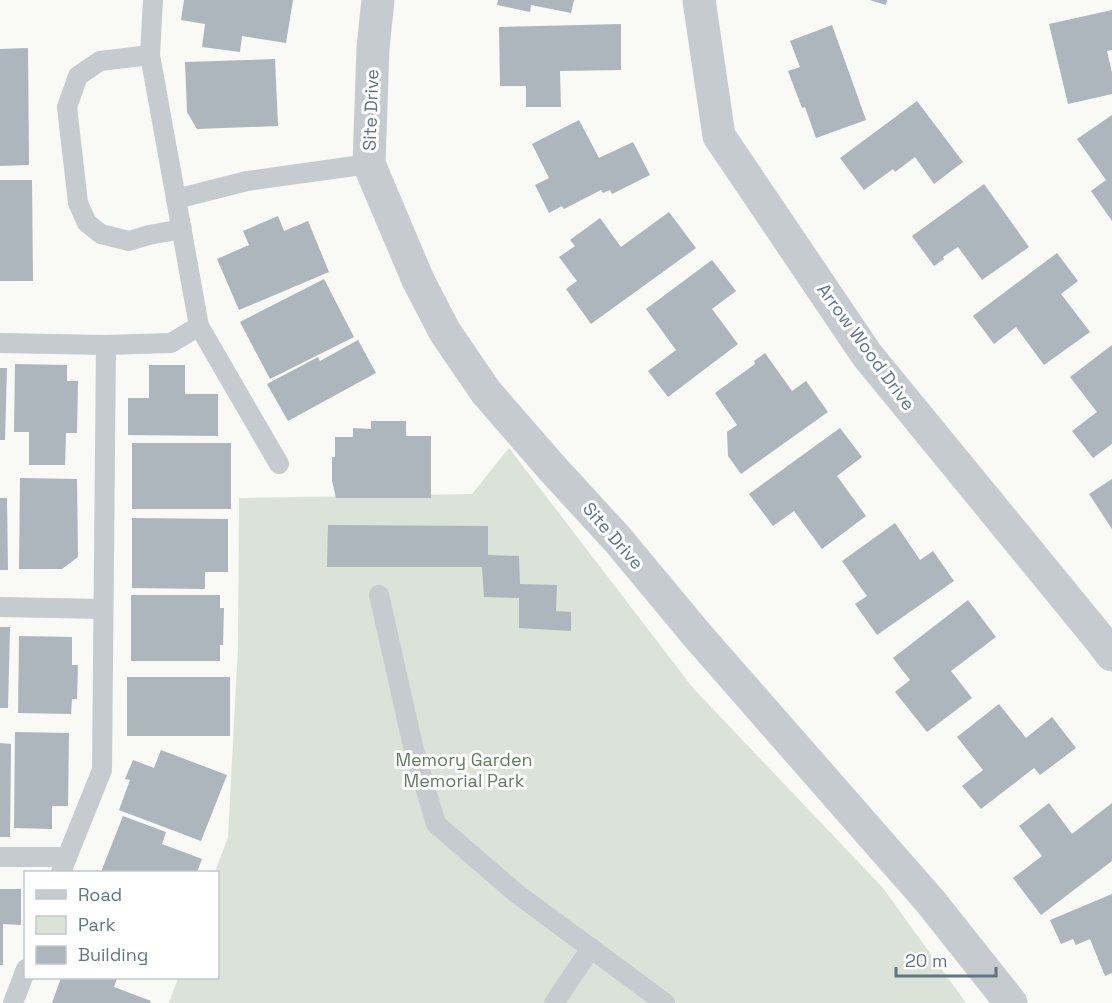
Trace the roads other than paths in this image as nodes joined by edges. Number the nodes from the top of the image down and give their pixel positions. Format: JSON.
{"nodes":[{"id":1,"x":153,"y":0,"type":"edge"},
{"id":2,"x":378,"y":0,"type":"edge"},
{"id":3,"x":699,"y":0,"type":"edge"},
{"id":4,"x":150,"y":55,"type":"junction"},
{"id":5,"x":369,"y":164,"type":"junction"},
{"id":6,"x":176,"y":199,"type":"junction"},
{"id":7,"x":182,"y":229,"type":"junction"},
{"id":8,"x":200,"y":326,"type":"junction"},
{"id":9,"x":0,"y":343,"type":"edge"},
{"id":10,"x":106,"y":345,"type":"junction"},
{"id":11,"x":279,"y":464,"type":"dead end"},
{"id":12,"x":379,"y":595,"type":"dead end"},
{"id":13,"x":0,"y":608,"type":"edge"},
{"id":14,"x":104,"y":609,"type":"junction"},
{"id":15,"x":1107,"y":641,"type":"edge"},
{"id":16,"x":0,"y":857,"type":"edge"},
{"id":17,"x":64,"y":865,"type":"edge"},
{"id":18,"x":591,"y":948,"type":"junction"},
{"id":19,"x":24,"y":974,"type":"edge"},
{"id":20,"x":13,"y":1003,"type":"edge"},
{"id":21,"x":554,"y":1003,"type":"edge"},
{"id":22,"x":665,"y":1003,"type":"edge"},
{"id":23,"x":1011,"y":1003,"type":"edge"}],
"edges":[{"from":1,"to":4,"type":"lane"},
{"from":2,"to":5,"type":"street","name":"Site Drive"},
{"from":3,"to":15,"type":"street","name":"Arrow Wood Drive"},
{"from":4,"to":6,"type":"lane"},
{"from":4,"to":7,"type":"lane"},
{"from":5,"to":6,"type":"lane"},
{"from":5,"to":23,"type":"street","name":"Site Drive"},
{"from":6,"to":7,"type":"lane"},
{"from":7,"to":8,"type":"lane"},
{"from":8,"to":10,"type":"lane"},
{"from":8,"to":11,"type":"lane"},
{"from":9,"to":10,"type":"lane"},
{"from":10,"to":14,"type":"lane"},
{"from":12,"to":18,"type":"lane"},
{"from":13,"to":14,"type":"lane"},
{"from":14,"to":17,"type":"lane"},
{"from":16,"to":17,"type":"lane"},
{"from":18,"to":21,"type":"lane"},
{"from":18,"to":22,"type":"lane"},
{"from":19,"to":20,"type":"lane"}]}
